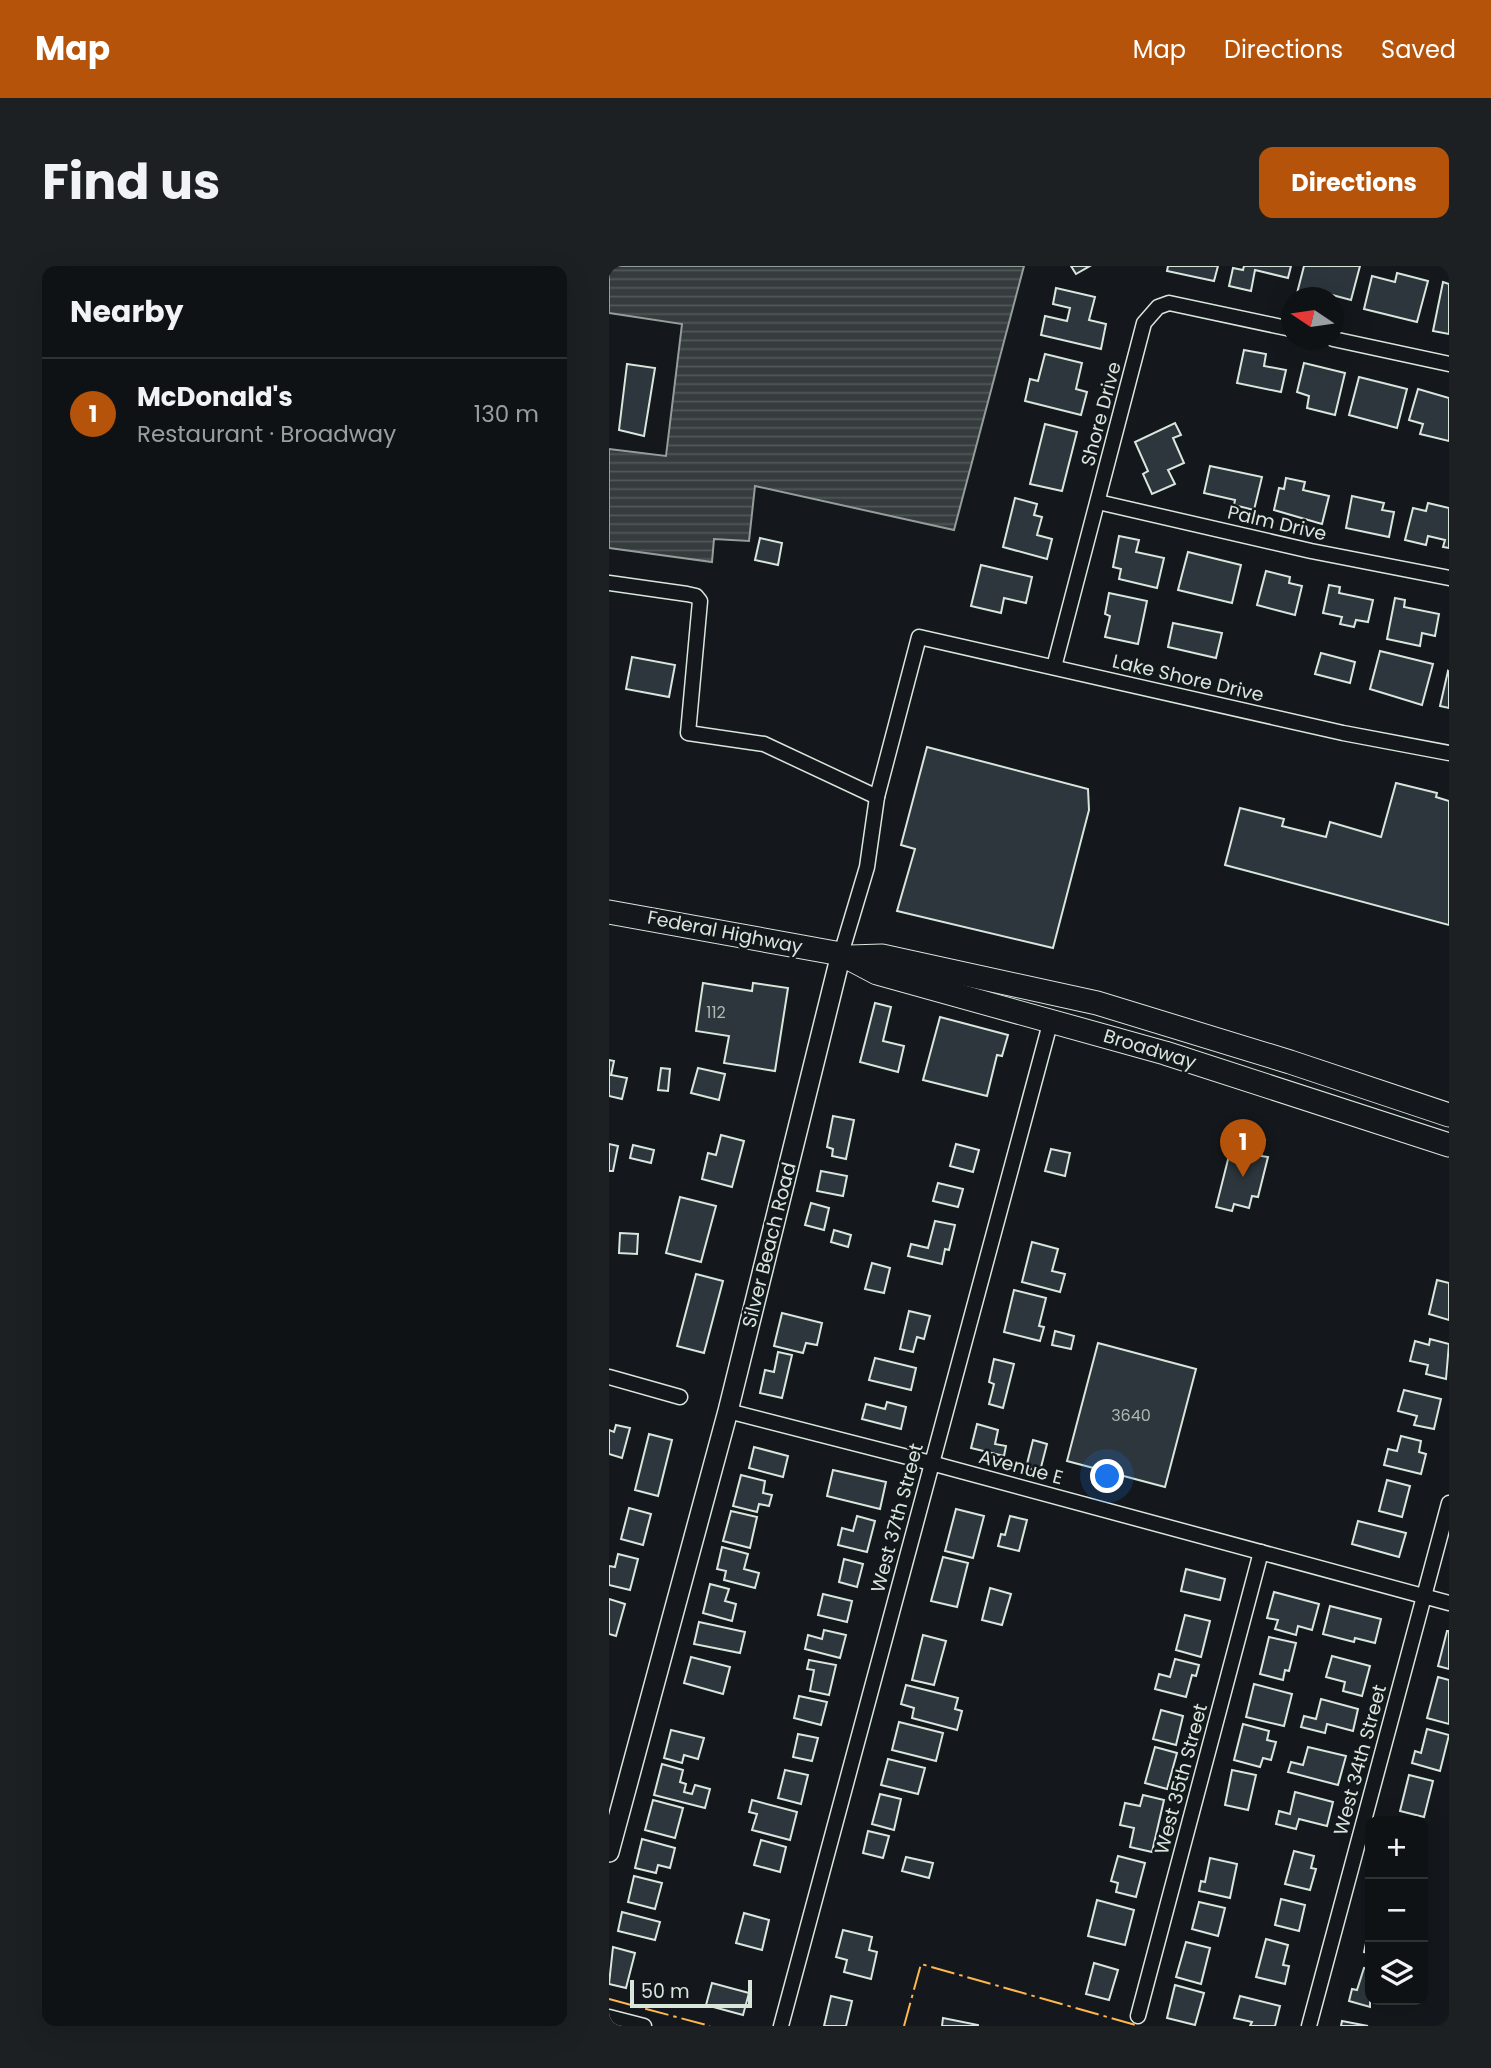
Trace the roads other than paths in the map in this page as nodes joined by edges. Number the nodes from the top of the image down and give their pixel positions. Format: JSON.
{"nodes":[{"id":1,"x":1281,"y":327,"type":"edge"},
{"id":2,"x":1344,"y":341,"type":"edge"},
{"id":3,"x":1449,"y":364,"type":"edge"},
{"id":4,"x":1098,"y":502,"type":"junction"},
{"id":5,"x":1449,"y":578,"type":"edge"},
{"id":6,"x":609,"y":583,"type":"edge"},
{"id":7,"x":919,"y":637,"type":"joint"},
{"id":8,"x":1054,"y":667,"type":"junction"},
{"id":9,"x":1449,"y":753,"type":"edge"},
{"id":10,"x":877,"y":797,"type":"junction"},
{"id":11,"x":609,"y":912,"type":"edge"},
{"id":12,"x":845,"y":956,"type":"junction"},
{"id":13,"x":1051,"y":1020,"type":"junction"},
{"id":14,"x":1165,"y":1053,"type":"junction"},
{"id":15,"x":1329,"y":1075,"type":"junction"},
{"id":16,"x":1449,"y":1115,"type":"edge"},
{"id":17,"x":1449,"y":1145,"type":"edge"},
{"id":18,"x":609,"y":1377,"type":"edge"},
{"id":19,"x":680,"y":1397,"type":"dead end"},
{"id":20,"x":728,"y":1411,"type":"junction"},
{"id":21,"x":931,"y":1463,"type":"junction"},
{"id":22,"x":1449,"y":1503,"type":"edge"},
{"id":23,"x":1261,"y":1552,"type":"junction"},
{"id":24,"x":1424,"y":1596,"type":"junction"},
{"id":25,"x":1449,"y":1603,"type":"edge"},
{"id":26,"x":609,"y":1852,"type":"edge"},
{"id":27,"x":1138,"y":2015,"type":"dead end"},
{"id":28,"x":609,"y":2017,"type":"edge"},
{"id":29,"x":644,"y":2026,"type":"edge"},
{"id":30,"x":781,"y":2026,"type":"edge"},
{"id":31,"x":1309,"y":2026,"type":"edge"}],
"edges":[{"from":1,"to":4,"type":"street","name":"Shore Drive"},
{"from":2,"to":3,"type":"street"},
{"from":4,"to":5,"type":"street","name":"Palm Drive"},
{"from":4,"to":8,"type":"street","name":"Shore Drive"},
{"from":6,"to":10,"type":"street"},
{"from":7,"to":8,"type":"street","name":"Lake Shore Drive"},
{"from":7,"to":10,"type":"street","name":"Silver Beach Road"},
{"from":8,"to":9,"type":"street","name":"Lake Shore Drive"},
{"from":10,"to":12,"type":"street","name":"Silver Beach Road"},
{"from":11,"to":12,"type":"main road","name":"Federal Highway"},
{"from":12,"to":13,"type":"main road","name":"Broadway"},
{"from":12,"to":15,"type":"main road","name":"Broadway"},
{"from":12,"to":20,"type":"street","name":"Silver Beach Road"},
{"from":13,"to":14,"type":"main road","name":"Broadway"},
{"from":13,"to":21,"type":"street","name":"West 37th Street"},
{"from":14,"to":15,"type":"main road"},
{"from":14,"to":17,"type":"main road","name":"Broadway"},
{"from":15,"to":16,"type":"main road","name":"Broadway"},
{"from":18,"to":19,"type":"street"},
{"from":20,"to":21,"type":"street","name":"Avenue E"},
{"from":20,"to":26,"type":"street","name":"Silver Beach Road"},
{"from":21,"to":23,"type":"street","name":"Avenue E"},
{"from":21,"to":30,"type":"street","name":"West 37th Street"},
{"from":22,"to":24,"type":"street","name":"West 34th Street"},
{"from":23,"to":24,"type":"street","name":"Avenue E"},
{"from":23,"to":27,"type":"street","name":"West 35th Street"},
{"from":24,"to":25,"type":"street","name":"Avenue E"},
{"from":24,"to":31,"type":"street","name":"West 34th Street"},
{"from":28,"to":29,"type":"street"}]}
